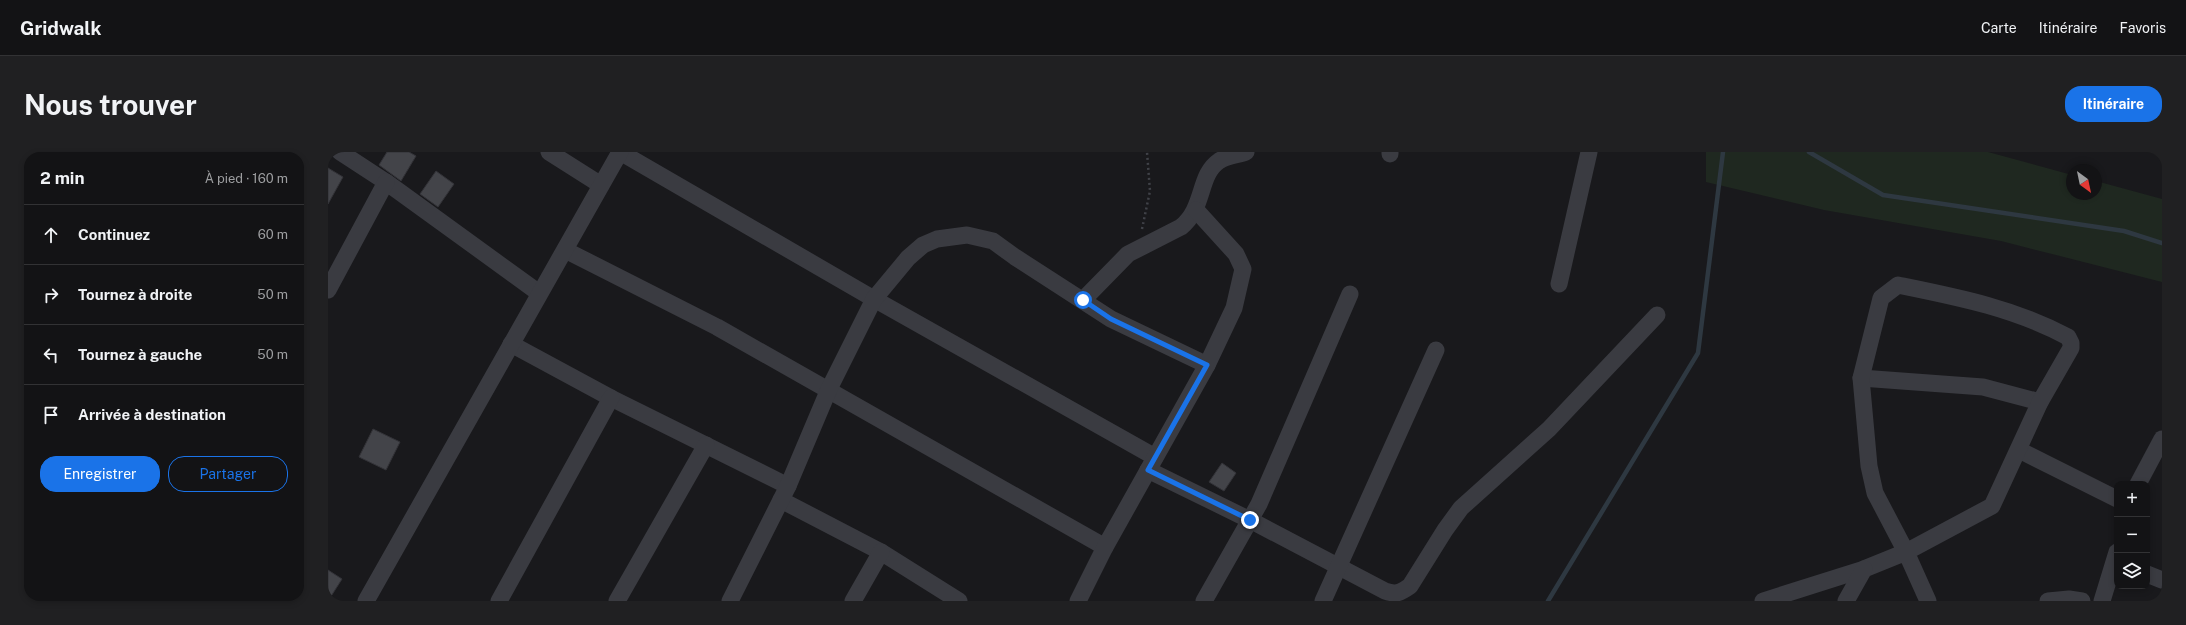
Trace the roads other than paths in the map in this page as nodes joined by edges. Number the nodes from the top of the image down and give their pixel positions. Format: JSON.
{"nodes":[{"id":1,"x":340,"y":152,"type":"edge"},
{"id":2,"x":549,"y":152,"type":"edge"},
{"id":3,"x":620,"y":152,"type":"edge"},
{"id":4,"x":1246,"y":152,"type":"edge"},
{"id":5,"x":1589,"y":152,"type":"edge"},
{"id":6,"x":386,"y":182,"type":"junction"},
{"id":7,"x":601,"y":185,"type":"junction"},
{"id":8,"x":1196,"y":210,"type":"junction"},
{"id":9,"x":565,"y":250,"type":"junction"},
{"id":10,"x":1559,"y":284,"type":"dead end"},
{"id":11,"x":328,"y":290,"type":"edge"},
{"id":12,"x":539,"y":293,"type":"junction"},
{"id":13,"x":1350,"y":294,"type":"dead end"},
{"id":14,"x":874,"y":299,"type":"junction"},
{"id":15,"x":1083,"y":300,"type":"junction"},
{"id":16,"x":1657,"y":315,"type":"dead end"},
{"id":17,"x":511,"y":344,"type":"junction"},
{"id":18,"x":1436,"y":350,"type":"dead end"},
{"id":19,"x":1207,"y":365,"type":"junction"},
{"id":20,"x":1861,"y":378,"type":"junction"},
{"id":21,"x":829,"y":389,"type":"junction"},
{"id":22,"x":611,"y":398,"type":"junction"},
{"id":23,"x":2040,"y":402,"type":"junction"},
{"id":24,"x":2162,"y":439,"type":"edge"},
{"id":25,"x":706,"y":445,"type":"junction"},
{"id":26,"x":2018,"y":450,"type":"junction"},
{"id":27,"x":1152,"y":464,"type":"junction"},
{"id":28,"x":2140,"y":481,"type":"edge"},
{"id":29,"x":784,"y":493,"type":"junction"},
{"id":30,"x":2114,"y":498,"type":"edge"},
{"id":31,"x":1250,"y":520,"type":"junction"},
{"id":32,"x":1105,"y":547,"type":"junction"},
{"id":33,"x":881,"y":552,"type":"junction"},
{"id":34,"x":1906,"y":552,"type":"junction"},
{"id":35,"x":2114,"y":564,"type":"edge"},
{"id":36,"x":1338,"y":566,"type":"junction"},
{"id":37,"x":1864,"y":569,"type":"junction"},
{"id":38,"x":2150,"y":575,"type":"edge"},
{"id":39,"x":2162,"y":580,"type":"edge"},
{"id":40,"x":366,"y":601,"type":"edge"},
{"id":41,"x":499,"y":601,"type":"edge"},
{"id":42,"x":617,"y":601,"type":"edge"},
{"id":43,"x":730,"y":601,"type":"edge"},
{"id":44,"x":853,"y":601,"type":"edge"},
{"id":45,"x":958,"y":601,"type":"edge"},
{"id":46,"x":1078,"y":601,"type":"edge"},
{"id":47,"x":1204,"y":601,"type":"edge"},
{"id":48,"x":1323,"y":601,"type":"edge"},
{"id":49,"x":1763,"y":601,"type":"edge"},
{"id":50,"x":1846,"y":601,"type":"edge"},
{"id":51,"x":1928,"y":601,"type":"edge"},
{"id":52,"x":2048,"y":601,"type":"edge"},
{"id":53,"x":2082,"y":601,"type":"edge"},
{"id":54,"x":2102,"y":601,"type":"edge"}],
"edges":[{"from":1,"to":6,"type":"street"},
{"from":2,"to":7,"type":"street"},
{"from":3,"to":7,"type":"street"},
{"from":3,"to":14,"type":"street"},
{"from":4,"to":8,"type":"street"},
{"from":5,"to":10,"type":"street"},
{"from":6,"to":11,"type":"street"},
{"from":6,"to":12,"type":"street"},
{"from":7,"to":9,"type":"street"},
{"from":8,"to":15,"type":"street"},
{"from":8,"to":19,"type":"street"},
{"from":9,"to":12,"type":"street"},
{"from":9,"to":21,"type":"street"},
{"from":12,"to":17,"type":"street"},
{"from":13,"to":31,"type":"street"},
{"from":14,"to":15,"type":"street"},
{"from":14,"to":21,"type":"street"},
{"from":14,"to":27,"type":"street"},
{"from":15,"to":19,"type":"street"},
{"from":16,"to":36,"type":"street"},
{"from":17,"to":22,"type":"street"},
{"from":17,"to":40,"type":"street"},
{"from":18,"to":36,"type":"street"},
{"from":19,"to":27,"type":"street"},
{"from":20,"to":23,"type":"street"},
{"from":20,"to":23,"type":"street"},
{"from":20,"to":34,"type":"street"},
{"from":21,"to":29,"type":"street"},
{"from":21,"to":32,"type":"street"},
{"from":22,"to":25,"type":"street"},
{"from":22,"to":41,"type":"street"},
{"from":23,"to":26,"type":"street"},
{"from":24,"to":28,"type":"street"},
{"from":25,"to":29,"type":"street"},
{"from":25,"to":42,"type":"street"},
{"from":26,"to":30,"type":"street"},
{"from":26,"to":34,"type":"street"},
{"from":27,"to":31,"type":"street"},
{"from":27,"to":32,"type":"street"},
{"from":29,"to":33,"type":"street"},
{"from":29,"to":43,"type":"street"},
{"from":31,"to":36,"type":"street"},
{"from":31,"to":47,"type":"street"},
{"from":32,"to":46,"type":"street"},
{"from":33,"to":44,"type":"street"},
{"from":33,"to":45,"type":"street"},
{"from":34,"to":37,"type":"street"},
{"from":34,"to":51,"type":"street"},
{"from":35,"to":54,"type":"street"},
{"from":36,"to":48,"type":"street"},
{"from":37,"to":49,"type":"street"},
{"from":37,"to":50,"type":"street"},
{"from":38,"to":39,"type":"street"},
{"from":52,"to":53,"type":"street"}]}
